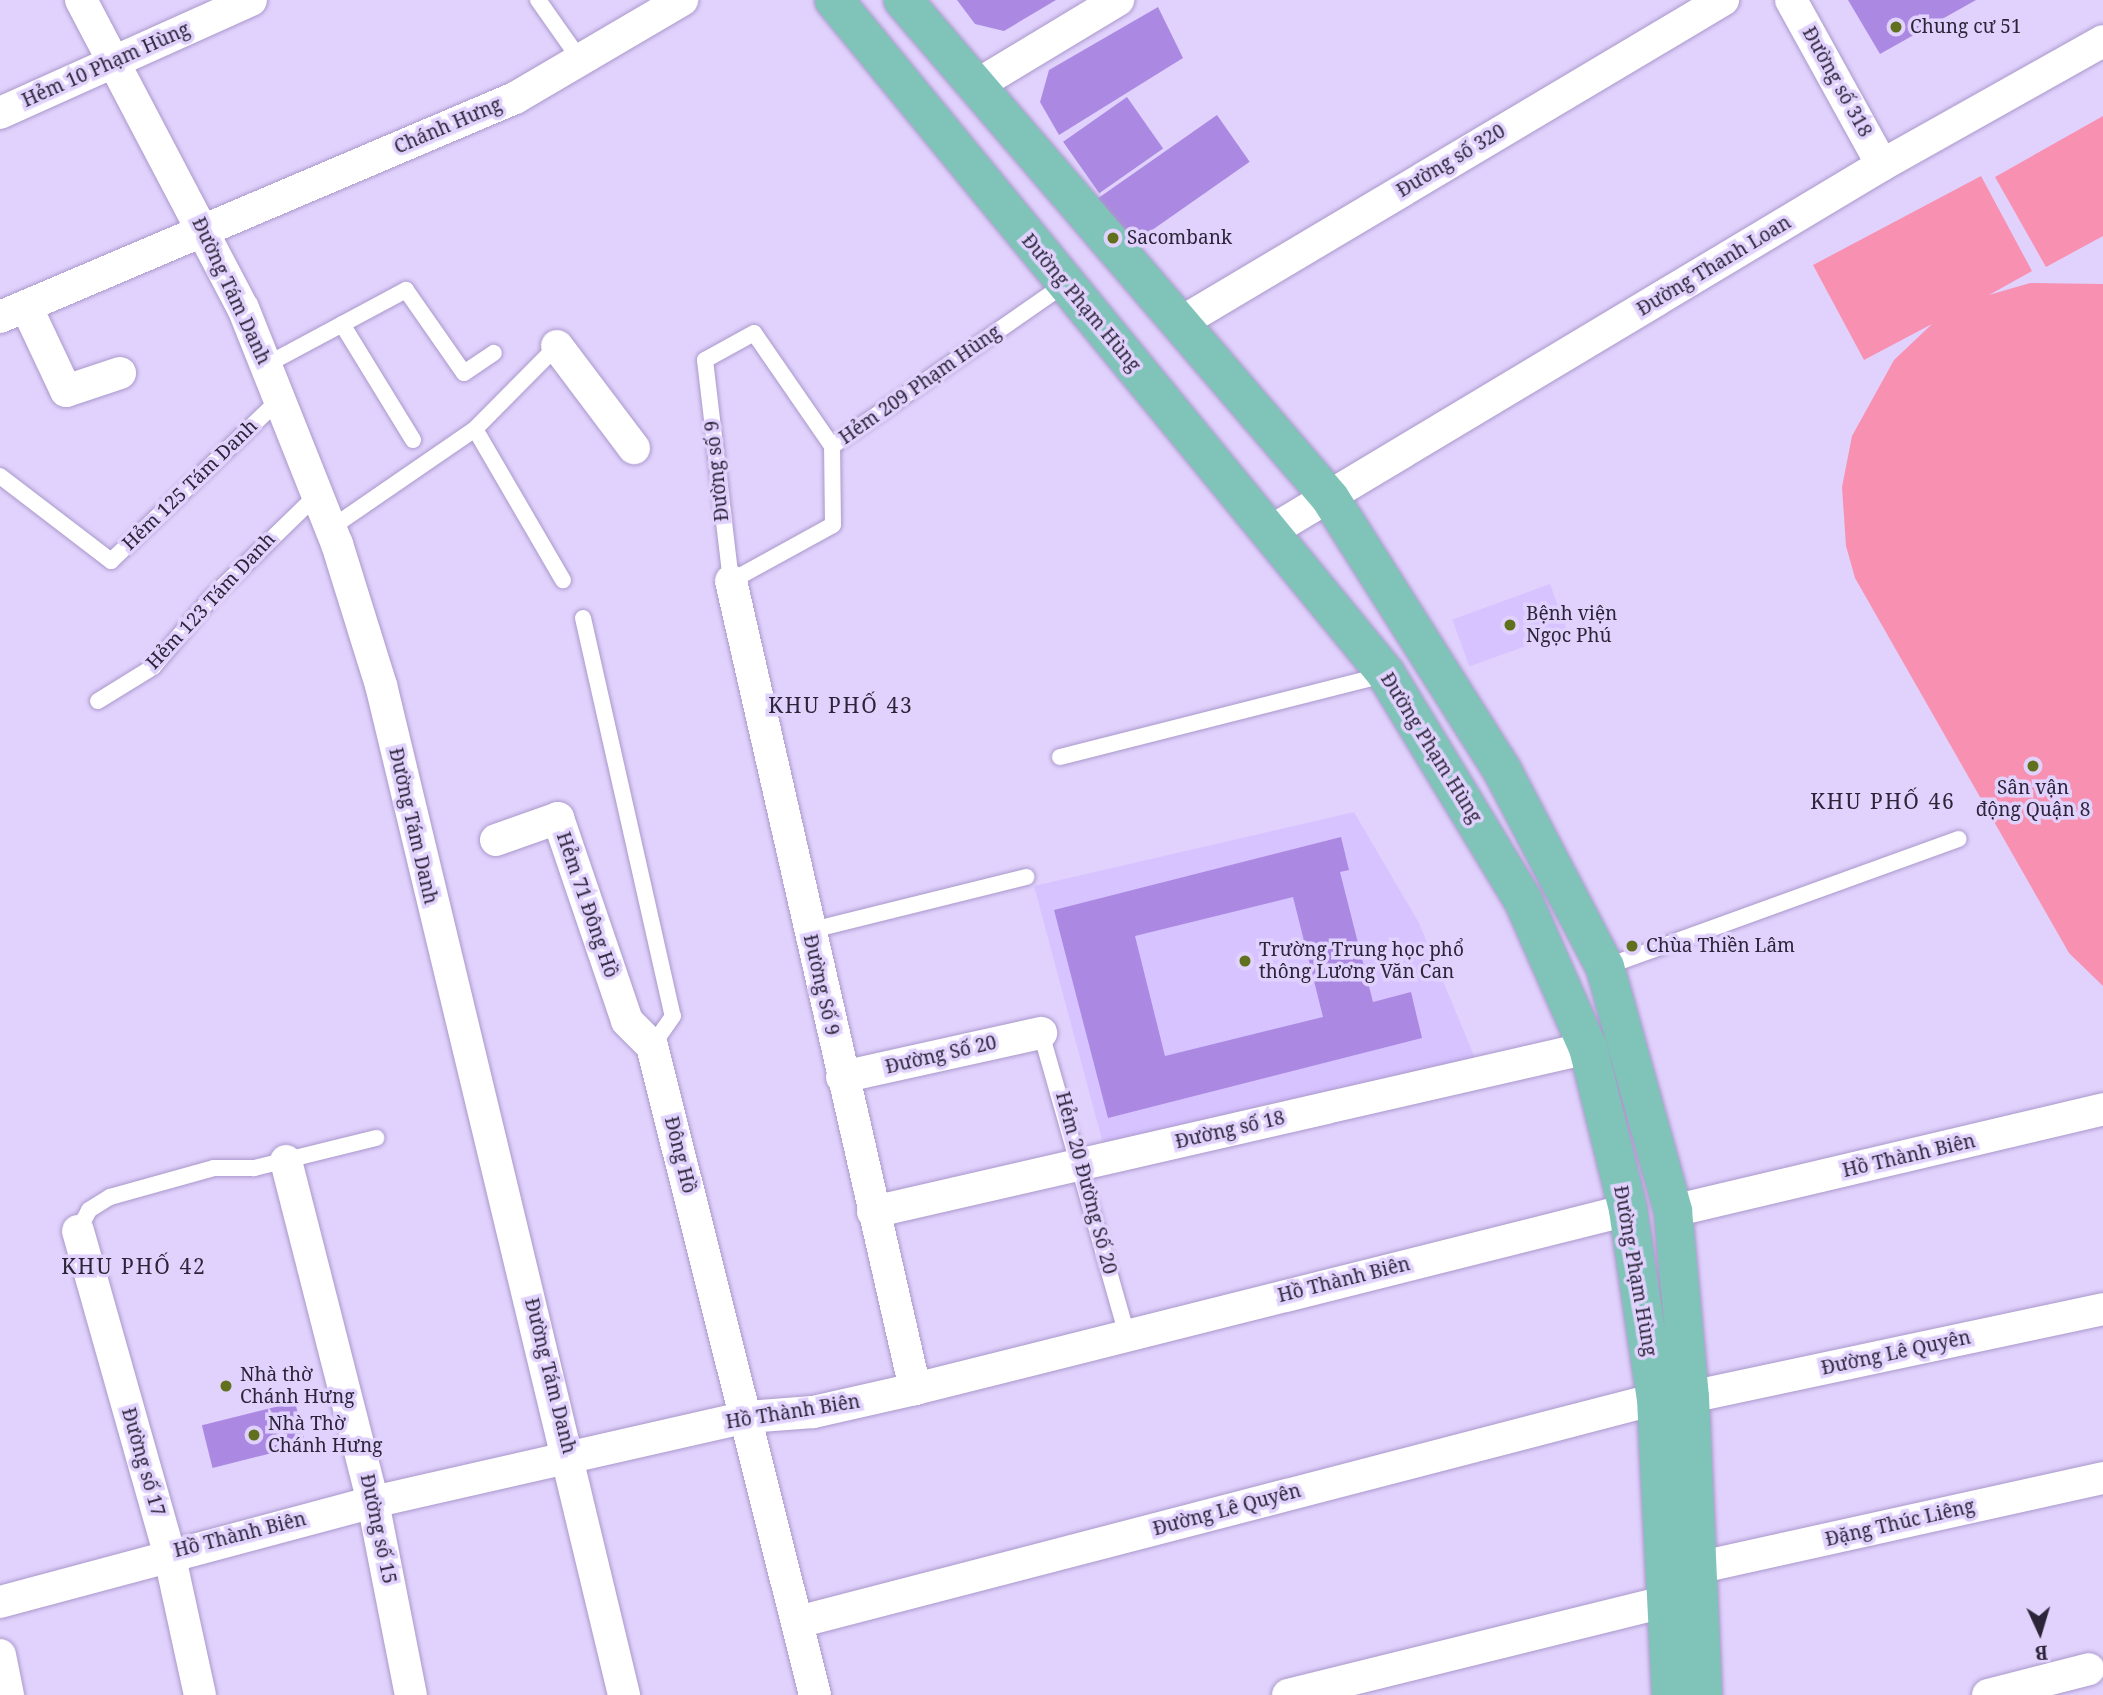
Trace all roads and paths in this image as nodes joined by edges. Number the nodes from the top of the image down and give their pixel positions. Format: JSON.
{"nodes":[{"id":1,"x":81,"y":0,"type":"edge"},
{"id":2,"x":251,"y":0,"type":"edge"},
{"id":3,"x":538,"y":0,"type":"edge"},
{"id":4,"x":682,"y":0,"type":"edge"},
{"id":5,"x":834,"y":0,"type":"edge"},
{"id":6,"x":903,"y":0,"type":"edge"},
{"id":7,"x":1118,"y":0,"type":"edge"},
{"id":8,"x":1723,"y":0,"type":"edge"},
{"id":9,"x":1791,"y":0,"type":"edge"},
{"id":10,"x":2103,"y":41,"type":"edge"},
{"id":11,"x":116,"y":58,"type":"junction"},
{"id":12,"x":581,"y":61,"type":"junction"},
{"id":13,"x":977,"y":85,"type":"junction"},
{"id":14,"x":0,"y":113,"type":"edge"},
{"id":15,"x":1882,"y":165,"type":"junction"},
{"id":16,"x":203,"y":229,"type":"junction"},
{"id":17,"x":1065,"y":284,"type":"junction"},
{"id":18,"x":13,"y":312,"type":"edge"},
{"id":19,"x":1180,"y":323,"type":"junction"},
{"id":20,"x":342,"y":324,"type":"junction"},
{"id":21,"x":557,"y":346,"type":"joint"},
{"id":22,"x":494,"y":353,"type":"dead end"},
{"id":23,"x":266,"y":365,"type":"junction"},
{"id":24,"x":120,"y":373,"type":"dead end"},
{"id":25,"x":280,"y":399,"type":"junction"},
{"id":26,"x":475,"y":429,"type":"junction"},
{"id":27,"x":413,"y":440,"type":"dead end"},
{"id":28,"x":832,"y":446,"type":"junction"},
{"id":29,"x":635,"y":448,"type":"dead end"},
{"id":30,"x":0,"y":476,"type":"edge"},
{"id":31,"x":318,"y":494,"type":"junction"},
{"id":32,"x":1330,"y":498,"type":"junction"},
{"id":33,"x":331,"y":528,"type":"junction"},
{"id":34,"x":1273,"y":530,"type":"junction"},
{"id":35,"x":563,"y":580,"type":"dead end"},
{"id":36,"x":731,"y":581,"type":"junction"},
{"id":37,"x":583,"y":618,"type":"dead end"},
{"id":38,"x":1386,"y":674,"type":"junction"},
{"id":39,"x":97,"y":701,"type":"dead end"},
{"id":40,"x":1060,"y":757,"type":"dead end"},
{"id":41,"x":1959,"y":839,"type":"dead end"},
{"id":42,"x":496,"y":840,"type":"dead end"},
{"id":43,"x":1026,"y":877,"type":"dead end"},
{"id":44,"x":808,"y":931,"type":"junction"},
{"id":45,"x":1605,"y":967,"type":"junction"},
{"id":46,"x":1041,"y":1032,"type":"joint"},
{"id":47,"x":652,"y":1046,"type":"junction"},
{"id":48,"x":1588,"y":1048,"type":"junction"},
{"id":49,"x":842,"y":1077,"type":"junction"},
{"id":50,"x":2103,"y":1109,"type":"edge"},
{"id":51,"x":376,"y":1138,"type":"dead end"},
{"id":52,"x":286,"y":1161,"type":"junction"},
{"id":53,"x":1081,"y":1164,"type":"junction"},
{"id":54,"x":1628,"y":1210,"type":"junction"},
{"id":55,"x":1673,"y":1210,"type":"junction"},
{"id":56,"x":873,"y":1212,"type":"junction"},
{"id":57,"x":78,"y":1231,"type":"joint"},
{"id":58,"x":2103,"y":1309,"type":"edge"},
{"id":59,"x":1127,"y":1334,"type":"junction"},
{"id":60,"x":915,"y":1389,"type":"junction"},
{"id":61,"x":1673,"y":1398,"type":"junction"},
{"id":62,"x":747,"y":1417,"type":"junction"},
{"id":63,"x":571,"y":1458,"type":"junction"},
{"id":64,"x":2103,"y":1478,"type":"edge"},
{"id":65,"x":373,"y":1502,"type":"junction"},
{"id":66,"x":169,"y":1553,"type":"junction"},
{"id":67,"x":1697,"y":1568,"type":"junction"},
{"id":68,"x":0,"y":1602,"type":"edge"},
{"id":69,"x":1662,"y":1602,"type":"junction"},
{"id":70,"x":799,"y":1622,"type":"junction"},
{"id":71,"x":0,"y":1655,"type":"edge"},
{"id":72,"x":2089,"y":1669,"type":"dead end"},
{"id":73,"x":1687,"y":1684,"type":"edge"},
{"id":74,"x":8,"y":1695,"type":"edge"},
{"id":75,"x":200,"y":1695,"type":"edge"},
{"id":76,"x":411,"y":1695,"type":"edge"},
{"id":77,"x":624,"y":1695,"type":"edge"},
{"id":78,"x":815,"y":1695,"type":"edge"},
{"id":79,"x":1288,"y":1695,"type":"edge"},
{"id":80,"x":1988,"y":1695,"type":"edge"}],
"edges":[{"from":1,"to":11,"type":"street","name":"Đường Tám Danh"},
{"from":2,"to":11,"type":"street","name":"Hẻm 10 Phạm Hùng"},
{"from":3,"to":12,"type":"lane"},
{"from":4,"to":12,"type":"street","name":"Chánh Hưng"},
{"from":5,"to":17,"type":"main road","name":"Đường Phạm Hùng"},
{"from":6,"to":13,"type":"main road","name":"Đường Phạm Hùng"},
{"from":7,"to":13,"type":"street"},
{"from":8,"to":19,"type":"street","name":"Đường số 320"},
{"from":9,"to":15,"type":"street","name":"Đường số 318"},
{"from":10,"to":15,"type":"street","name":"Đường Thanh Loan"},
{"from":11,"to":14,"type":"street","name":"Hẻm 10 Phạm Hùng"},
{"from":11,"to":16,"type":"street","name":"Đường Tám Danh"},
{"from":12,"to":16,"type":"street","name":"Chánh Hưng"},
{"from":13,"to":19,"type":"main road","name":"Đường Phạm Hùng"},
{"from":15,"to":32,"type":"street","name":"Đường Thanh Loan"},
{"from":16,"to":18,"type":"street","name":"Chánh Hưng"},
{"from":16,"to":23,"type":"street","name":"Đường Tám Danh"},
{"from":17,"to":28,"type":"lane","name":"Hẻm 209 Phạm Hùng"},
{"from":17,"to":34,"type":"main road","name":"Đường Phạm Hùng"},
{"from":18,"to":24,"type":"street"},
{"from":19,"to":32,"type":"main road","name":"Đường Phạm Hùng"},
{"from":20,"to":22,"type":"lane"},
{"from":20,"to":23,"type":"lane"},
{"from":20,"to":27,"type":"lane"},
{"from":21,"to":26,"type":"lane"},
{"from":21,"to":29,"type":"street"},
{"from":23,"to":25,"type":"street","name":"Đường Tám Danh"},
{"from":25,"to":30,"type":"lane","name":"Hẻm 125 Tám Danh"},
{"from":25,"to":31,"type":"street","name":"Đường Tám Danh"},
{"from":26,"to":33,"type":"lane"},
{"from":26,"to":35,"type":"lane"},
{"from":28,"to":36,"type":"lane","name":"Hẻm 209 Phạm Hùng"},
{"from":28,"to":36,"type":"lane","name":"Đường số 9"},
{"from":31,"to":33,"type":"street","name":"Đường Tám Danh"},
{"from":31,"to":39,"type":"lane","name":"Hẻm 123 Tám Danh"},
{"from":32,"to":34,"type":"street","name":"Đường Thanh Loan"},
{"from":32,"to":45,"type":"main road","name":"Đường Phạm Hùng"},
{"from":33,"to":63,"type":"street","name":"Đường Tám Danh"},
{"from":34,"to":38,"type":"main road","name":"Đường Phạm Hùng"},
{"from":36,"to":44,"type":"street","name":"Đường Số 9"},
{"from":37,"to":47,"type":"lane"},
{"from":38,"to":40,"type":"lane"},
{"from":38,"to":48,"type":"main road","name":"Đường Phạm Hùng"},
{"from":41,"to":45,"type":"lane"},
{"from":42,"to":47,"type":"street","name":"Hẻm 71 Đông Hồ"},
{"from":43,"to":44,"type":"lane"},
{"from":44,"to":49,"type":"street","name":"Đường Số 9"},
{"from":45,"to":55,"type":"main road","name":"Đường Phạm Hùng"},
{"from":46,"to":49,"type":"street","name":"Đường Số 20"},
{"from":46,"to":53,"type":"lane","name":"Hẻm 20 Đường Số 20"},
{"from":47,"to":62,"type":"street","name":"Đông Hồ"},
{"from":48,"to":53,"type":"street","name":"Đường số 18"},
{"from":48,"to":54,"type":"main road","name":"Đường Phạm Hùng"},
{"from":49,"to":56,"type":"street","name":"Đường Số 9"},
{"from":50,"to":55,"type":"street","name":"Hồ Thành Biên"},
{"from":51,"to":52,"type":"lane"},
{"from":52,"to":57,"type":"lane"},
{"from":52,"to":65,"type":"street","name":"Đường số 15"},
{"from":53,"to":56,"type":"street","name":"Đường số 18"},
{"from":53,"to":59,"type":"lane","name":"Hẻm 20 Đường Số 20"},
{"from":54,"to":59,"type":"street","name":"Hồ Thành Biên"},
{"from":54,"to":61,"type":"main road","name":"Đường Phạm Hùng"},
{"from":55,"to":61,"type":"main road","name":"Đường Phạm Hùng"},
{"from":56,"to":60,"type":"street","name":"Đường Số 9"},
{"from":57,"to":66,"type":"street","name":"Đường số 17"},
{"from":58,"to":61,"type":"street","name":"Đường Lê Quyên"},
{"from":59,"to":60,"type":"street","name":"Hồ Thành Biên"},
{"from":60,"to":62,"type":"street","name":"Hồ Thành Biên"},
{"from":61,"to":67,"type":"main road","name":"Đường Phạm Hùng"},
{"from":61,"to":69,"type":"main road","name":"Đường Phạm Hùng"},
{"from":61,"to":70,"type":"street","name":"Đường Lê Quyên"},
{"from":62,"to":63,"type":"street","name":"Hồ Thành Biên"},
{"from":62,"to":70,"type":"street","name":"Đông Hồ"},
{"from":63,"to":65,"type":"street","name":"Hồ Thành Biên"},
{"from":63,"to":77,"type":"street","name":"Đường Tám Danh"},
{"from":64,"to":67,"type":"street","name":"Đặng Thúc Liêng"},
{"from":65,"to":66,"type":"street","name":"Hồ Thành Biên"},
{"from":65,"to":76,"type":"street","name":"Đường số 15"},
{"from":66,"to":68,"type":"street","name":"Hồ Thành Biên"},
{"from":66,"to":75,"type":"street","name":"Đường số 17"},
{"from":67,"to":73,"type":"main road","name":"Đường Phạm Hùng"},
{"from":69,"to":73,"type":"main road","name":"Đường Phạm Hùng"},
{"from":69,"to":79,"type":"street"},
{"from":70,"to":78,"type":"street","name":"Đông Hồ"},
{"from":71,"to":74,"type":"street"},
{"from":72,"to":80,"type":"street"}]}
